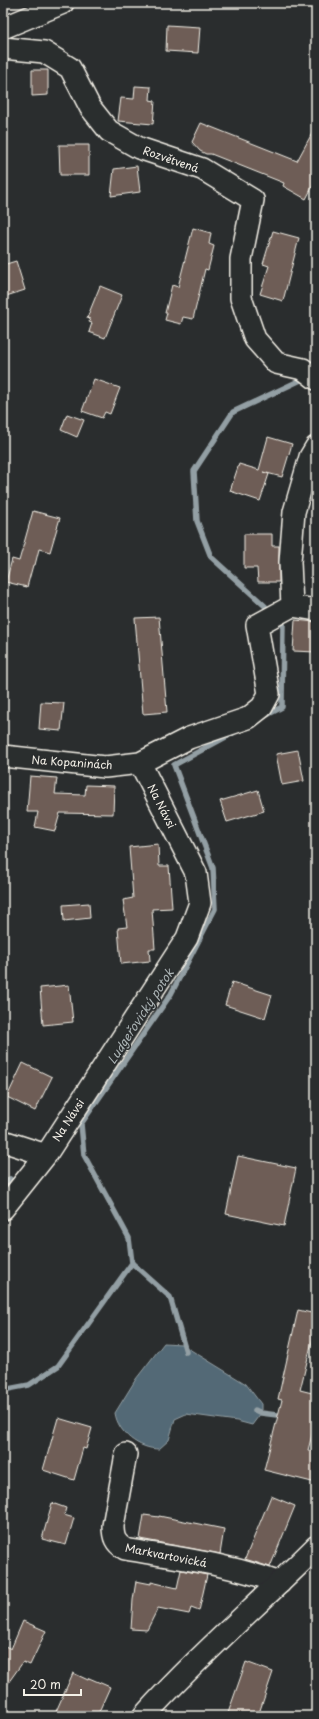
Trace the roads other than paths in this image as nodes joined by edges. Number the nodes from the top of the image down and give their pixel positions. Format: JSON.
{"nodes":[{"id":1,"x":63,"y":3,"type":"edge"},
{"id":2,"x":3,"y":28,"type":"edge"},
{"id":3,"x":3,"y":48,"type":"edge"},
{"id":4,"x":316,"y":379,"type":"edge"},
{"id":5,"x":316,"y":447,"type":"edge"},
{"id":6,"x":292,"y":606,"type":"junction"},
{"id":7,"x":316,"y":610,"type":"edge"},
{"id":8,"x":3,"y":756,"type":"edge"},
{"id":9,"x":140,"y":763,"type":"junction"},
{"id":10,"x":3,"y":1141,"type":"edge"},
{"id":11,"x":46,"y":1155,"type":"junction"},
{"id":12,"x":3,"y":1209,"type":"edge"},
{"id":13,"x":126,"y":1454,"type":"dead end"},
{"id":14,"x":316,"y":1547,"type":"edge"},
{"id":15,"x":280,"y":1583,"type":"junction"},
{"id":16,"x":144,"y":1716,"type":"edge"}],
"edges":[{"from":1,"to":2,"type":"street"},
{"from":3,"to":4,"type":"street","name":"Rozvětvená"},
{"from":5,"to":6,"type":"street"},
{"from":6,"to":7,"type":"street"},
{"from":6,"to":9,"type":"street"},
{"from":8,"to":9,"type":"street","name":"Na Kopaninách"},
{"from":9,"to":11,"type":"street","name":"Na Návsi"},
{"from":10,"to":11,"type":"street"},
{"from":11,"to":12,"type":"street","name":"Na Návsi"},
{"from":13,"to":15,"type":"street","name":"Markvartovická"},
{"from":14,"to":15,"type":"street"},
{"from":15,"to":16,"type":"street"}]}
